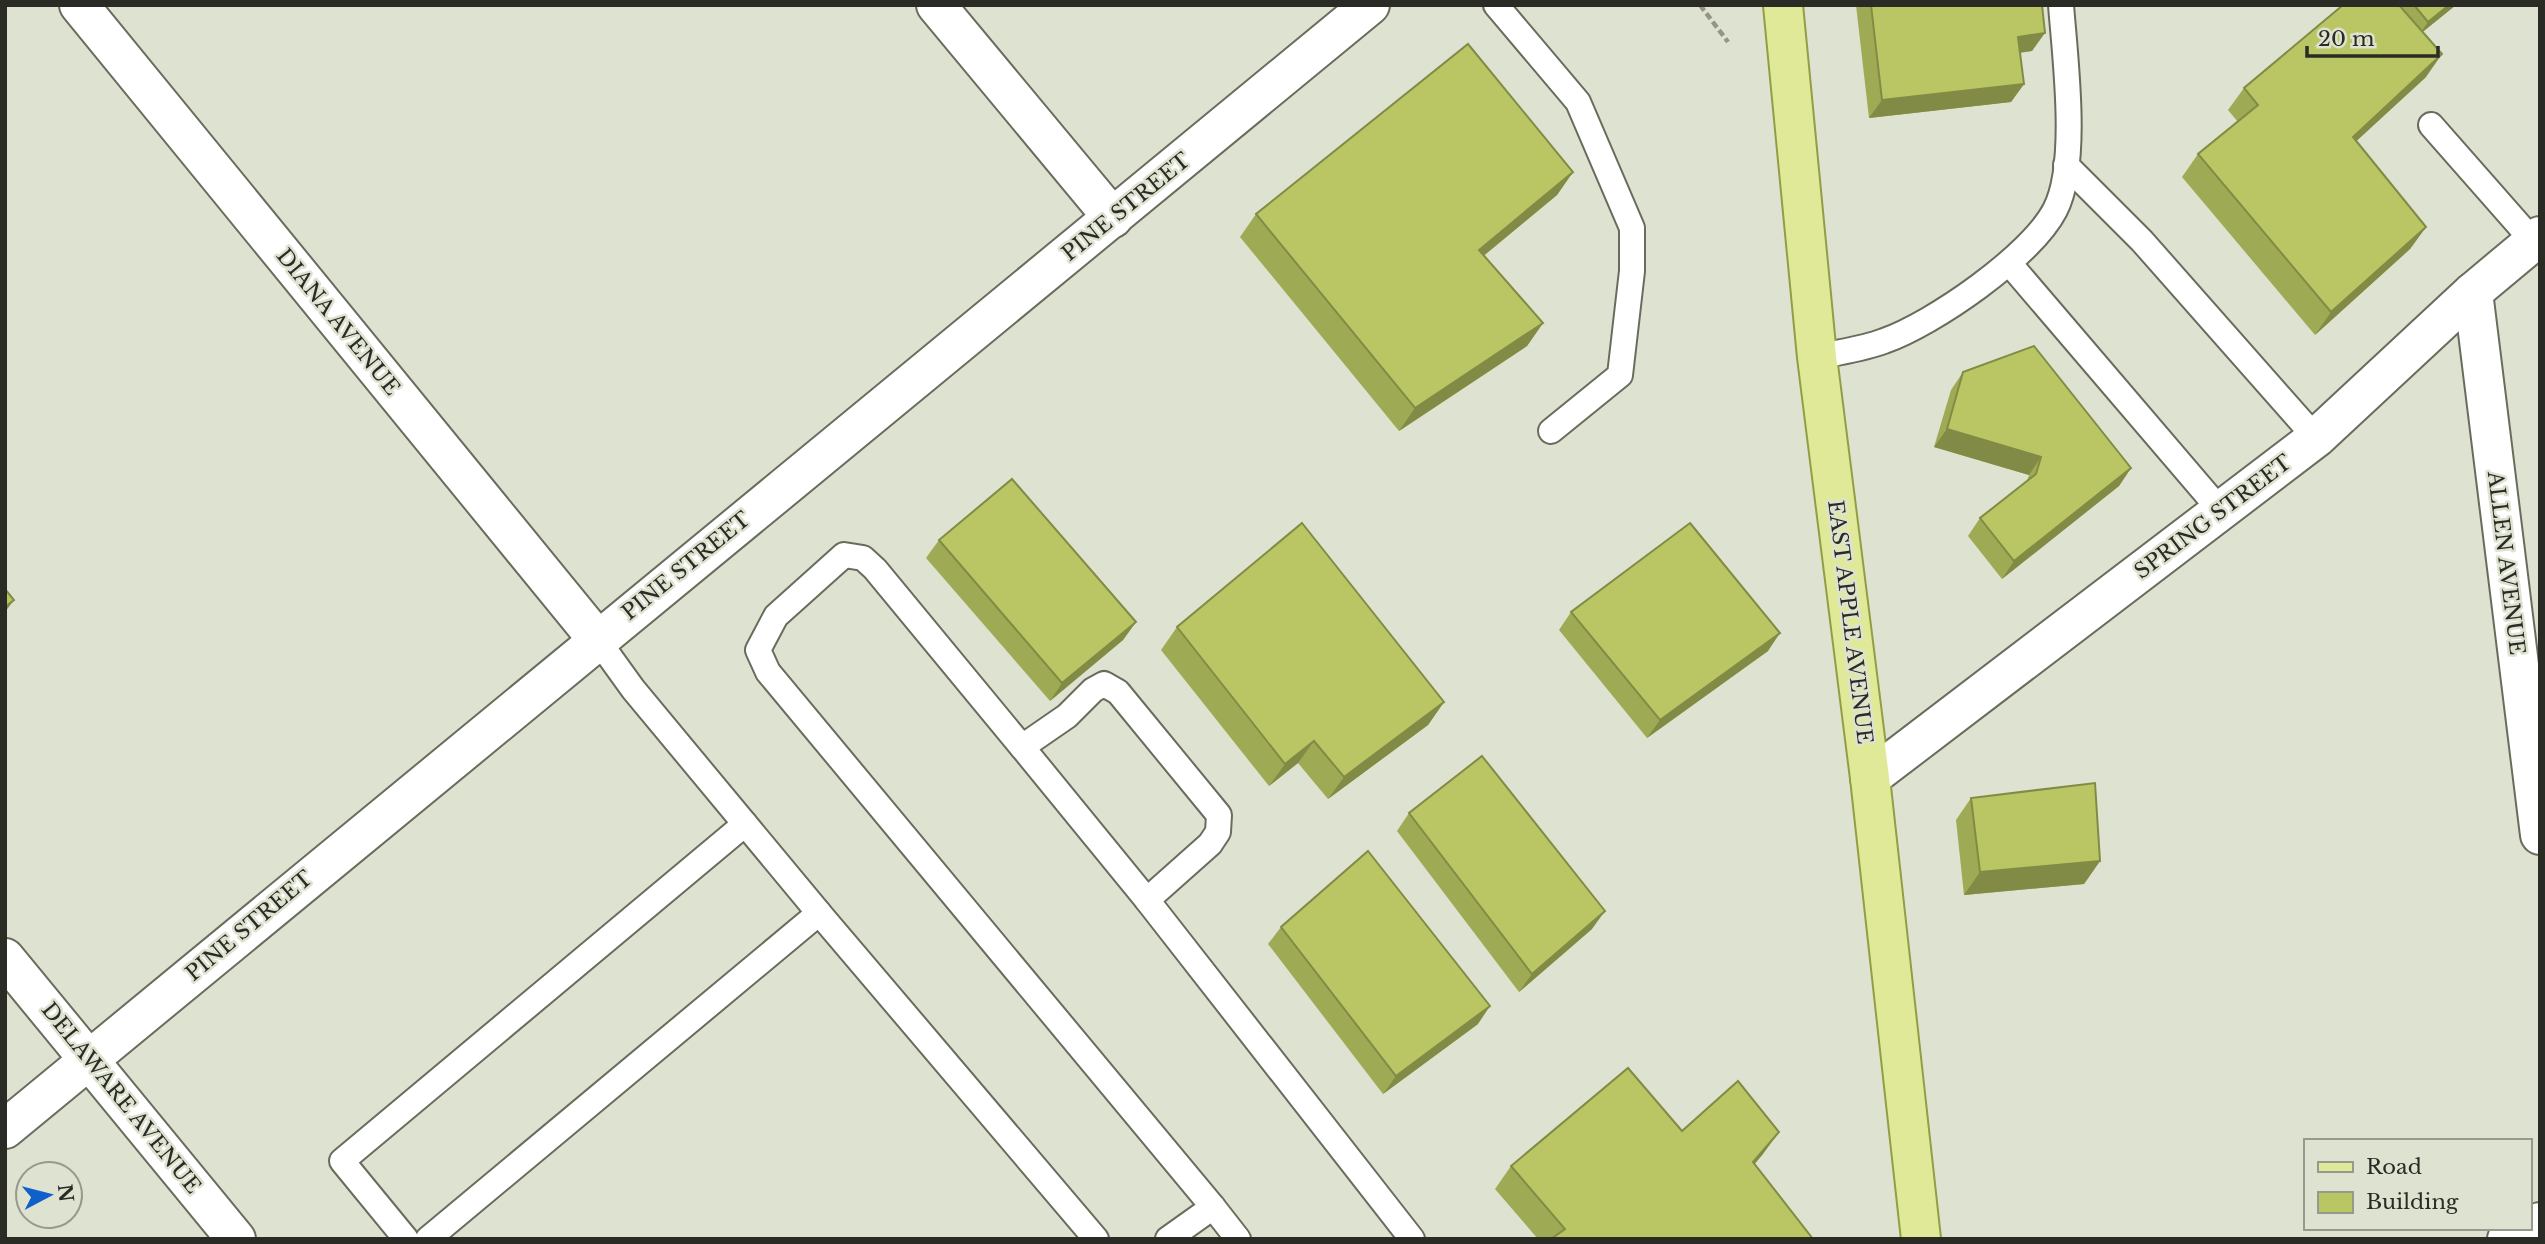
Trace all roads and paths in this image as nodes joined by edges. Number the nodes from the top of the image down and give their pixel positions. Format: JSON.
{"nodes":[{"id":1,"x":79,"y":5,"type":"edge"},
{"id":2,"x":936,"y":5,"type":"edge"},
{"id":3,"x":1370,"y":5,"type":"edge"},
{"id":4,"x":1496,"y":5,"type":"edge"},
{"id":5,"x":1700,"y":5,"type":"edge"},
{"id":6,"x":1783,"y":5,"type":"edge"},
{"id":7,"x":2060,"y":5,"type":"edge"},
{"id":8,"x":1728,"y":42,"type":"dead end"},
{"id":9,"x":2431,"y":125,"type":"dead end"},
{"id":10,"x":2066,"y":165,"type":"junction"},
{"id":11,"x":1113,"y":218,"type":"junction"},
{"id":12,"x":2536,"y":239,"type":"edge"},
{"id":13,"x":2008,"y":263,"type":"junction"},
{"id":14,"x":2473,"y":292,"type":"junction"},
{"id":15,"x":1817,"y":357,"type":"junction"},
{"id":16,"x":1551,"y":431,"type":"dead end"},
{"id":17,"x":2316,"y":438,"type":"junction"},
{"id":18,"x":2221,"y":511,"type":"junction"},
{"id":19,"x":597,"y":639,"type":"junction"},
{"id":20,"x":1022,"y":747,"type":"junction"},
{"id":21,"x":1870,"y":778,"type":"junction"},
{"id":22,"x":745,"y":824,"type":"junction"},
{"id":23,"x":2540,"y":835,"type":"edge"},
{"id":24,"x":1147,"y":900,"type":"junction"},
{"id":25,"x":819,"y":914,"type":"junction"},
{"id":26,"x":5,"y":958,"type":"edge"},
{"id":27,"x":89,"y":1059,"type":"junction"},
{"id":28,"x":5,"y":1129,"type":"edge"},
{"id":29,"x":1213,"y":1207,"type":"junction"},
{"id":30,"x":2529,"y":1230,"type":"edge"},
{"id":31,"x":236,"y":1239,"type":"edge"},
{"id":32,"x":406,"y":1239,"type":"edge"},
{"id":33,"x":428,"y":1239,"type":"edge"},
{"id":34,"x":1096,"y":1239,"type":"edge"},
{"id":35,"x":1168,"y":1239,"type":"edge"},
{"id":36,"x":1238,"y":1239,"type":"edge"},
{"id":37,"x":1412,"y":1239,"type":"edge"},
{"id":38,"x":1921,"y":1239,"type":"edge"},
{"id":39,"x":2507,"y":1239,"type":"edge"}],
"edges":[{"from":1,"to":19,"type":"street","name":"DIANA AVENUE"},
{"from":2,"to":11,"type":"street"},
{"from":3,"to":11,"type":"street","name":"PINE STREET"},
{"from":4,"to":16,"type":"lane"},
{"from":5,"to":8,"type":"path"},
{"from":6,"to":15,"type":"main road","name":"EAST APPLE AVENUE"},
{"from":7,"to":10,"type":"lane"},
{"from":9,"to":12,"type":"lane"},
{"from":10,"to":13,"type":"lane"},
{"from":10,"to":17,"type":"lane"},
{"from":11,"to":19,"type":"street","name":"PINE STREET"},
{"from":12,"to":14,"type":"street","name":"SPRING STREET"},
{"from":13,"to":15,"type":"lane"},
{"from":13,"to":18,"type":"lane"},
{"from":14,"to":17,"type":"street","name":"SPRING STREET"},
{"from":14,"to":23,"type":"street","name":"ALLEN AVENUE"},
{"from":15,"to":21,"type":"main road","name":"EAST APPLE AVENUE"},
{"from":17,"to":18,"type":"street","name":"SPRING STREET"},
{"from":18,"to":21,"type":"street","name":"SPRING STREET"},
{"from":19,"to":22,"type":"lane"},
{"from":19,"to":27,"type":"street","name":"PINE STREET"},
{"from":20,"to":24,"type":"lane"},
{"from":20,"to":24,"type":"lane"},
{"from":20,"to":29,"type":"lane"},
{"from":21,"to":38,"type":"main road","name":"EAST APPLE AVENUE"},
{"from":22,"to":25,"type":"lane"},
{"from":22,"to":32,"type":"lane"},
{"from":24,"to":37,"type":"lane"},
{"from":25,"to":33,"type":"lane"},
{"from":25,"to":34,"type":"lane"},
{"from":26,"to":27,"type":"street","name":"DELAWARE AVENUE"},
{"from":27,"to":28,"type":"street","name":"PINE STREET"},
{"from":27,"to":31,"type":"street","name":"DELAWARE AVENUE"},
{"from":29,"to":35,"type":"lane"},
{"from":29,"to":36,"type":"lane"},
{"from":30,"to":39,"type":"street"}]}
